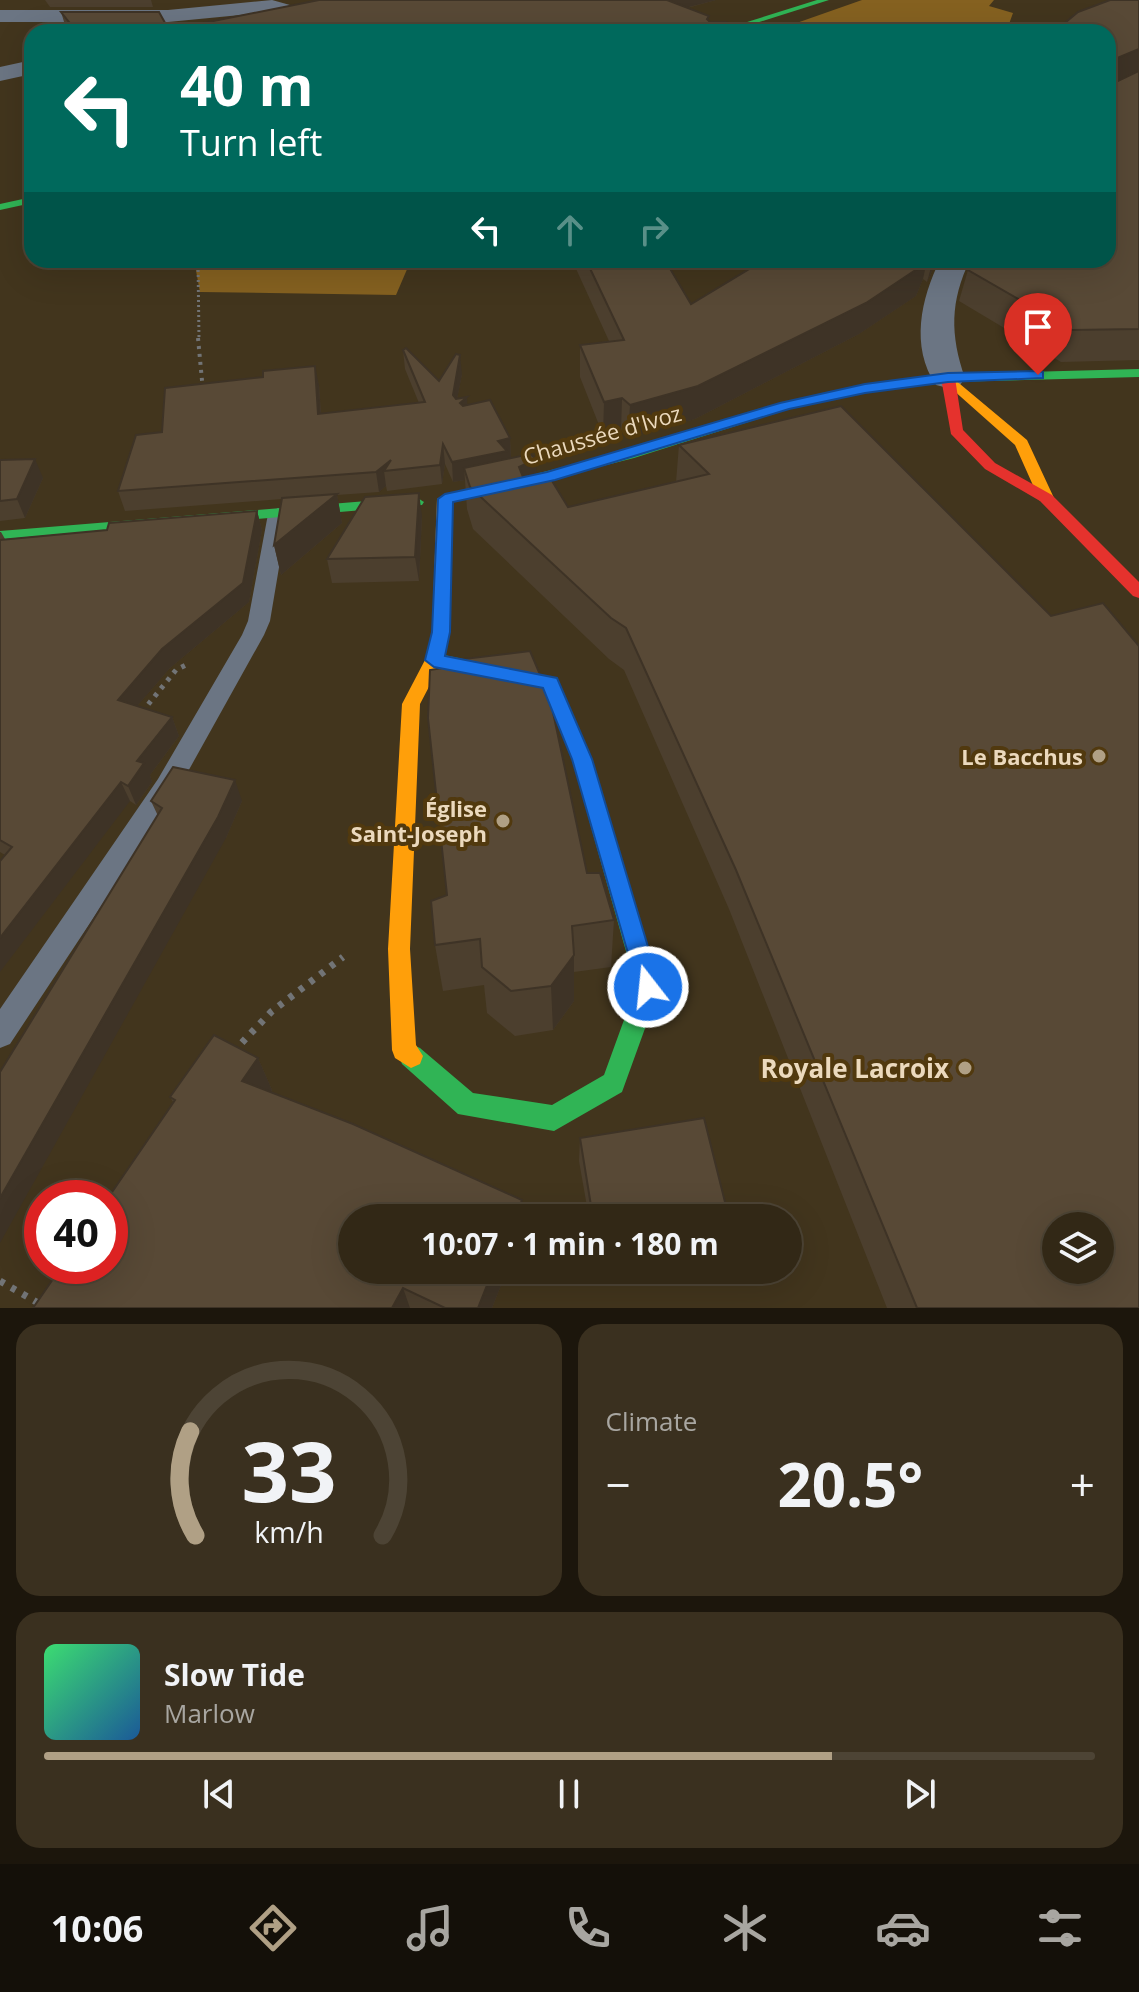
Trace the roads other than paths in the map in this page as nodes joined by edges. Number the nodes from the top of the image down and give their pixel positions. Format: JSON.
{"nodes":[{"id":1,"x":825,"y":0,"type":"edge"},
{"id":2,"x":309,"y":3,"type":"edge"},
{"id":3,"x":283,"y":9,"type":"junction"},
{"id":4,"x":0,"y":16,"type":"edge"},
{"id":5,"x":217,"y":24,"type":"edge"},
{"id":6,"x":746,"y":24,"type":"edge"},
{"id":7,"x":24,"y":69,"type":"edge"},
{"id":8,"x":0,"y":74,"type":"edge"},
{"id":9,"x":24,"y":202,"type":"edge"},
{"id":10,"x":0,"y":207,"type":"edge"},
{"id":11,"x":951,"y":268,"type":"edge"},
{"id":12,"x":1133,"y":373,"type":"edge"},
{"id":13,"x":948,"y":378,"type":"junction"},
{"id":14,"x":460,"y":496,"type":"junction"},
{"id":15,"x":1046,"y":498,"type":"junction"},
{"id":16,"x":278,"y":514,"type":"junction"},
{"id":17,"x":0,"y":536,"type":"edge"},
{"id":18,"x":1139,"y":592,"type":"edge"},
{"id":19,"x":434,"y":660,"type":"junction"},
{"id":20,"x":0,"y":1034,"type":"edge"}],
"edges":[{"from":1,"to":6,"type":"main road"},
{"from":2,"to":3,"type":"street"},
{"from":3,"to":4,"type":"street"},
{"from":3,"to":5,"type":"street"},
{"from":7,"to":8,"type":"street"},
{"from":9,"to":10,"type":"main road"},
{"from":11,"to":13,"type":"street"},
{"from":12,"to":13,"type":"main road","name":"Chaussée d'Ivoz"},
{"from":13,"to":14,"type":"main road","name":"Chaussée d'Ivoz"},
{"from":13,"to":15,"type":"main road"},
{"from":13,"to":15,"type":"main road"},
{"from":14,"to":16,"type":"main road","name":"Chaussée d'Ivoz"},
{"from":14,"to":19,"type":"main road"},
{"from":15,"to":18,"type":"main road"},
{"from":16,"to":17,"type":"main road","name":"Chaussée d'Ivoz"},
{"from":16,"to":20,"type":"lane"},
{"from":19,"to":19,"type":"main road"}]}
